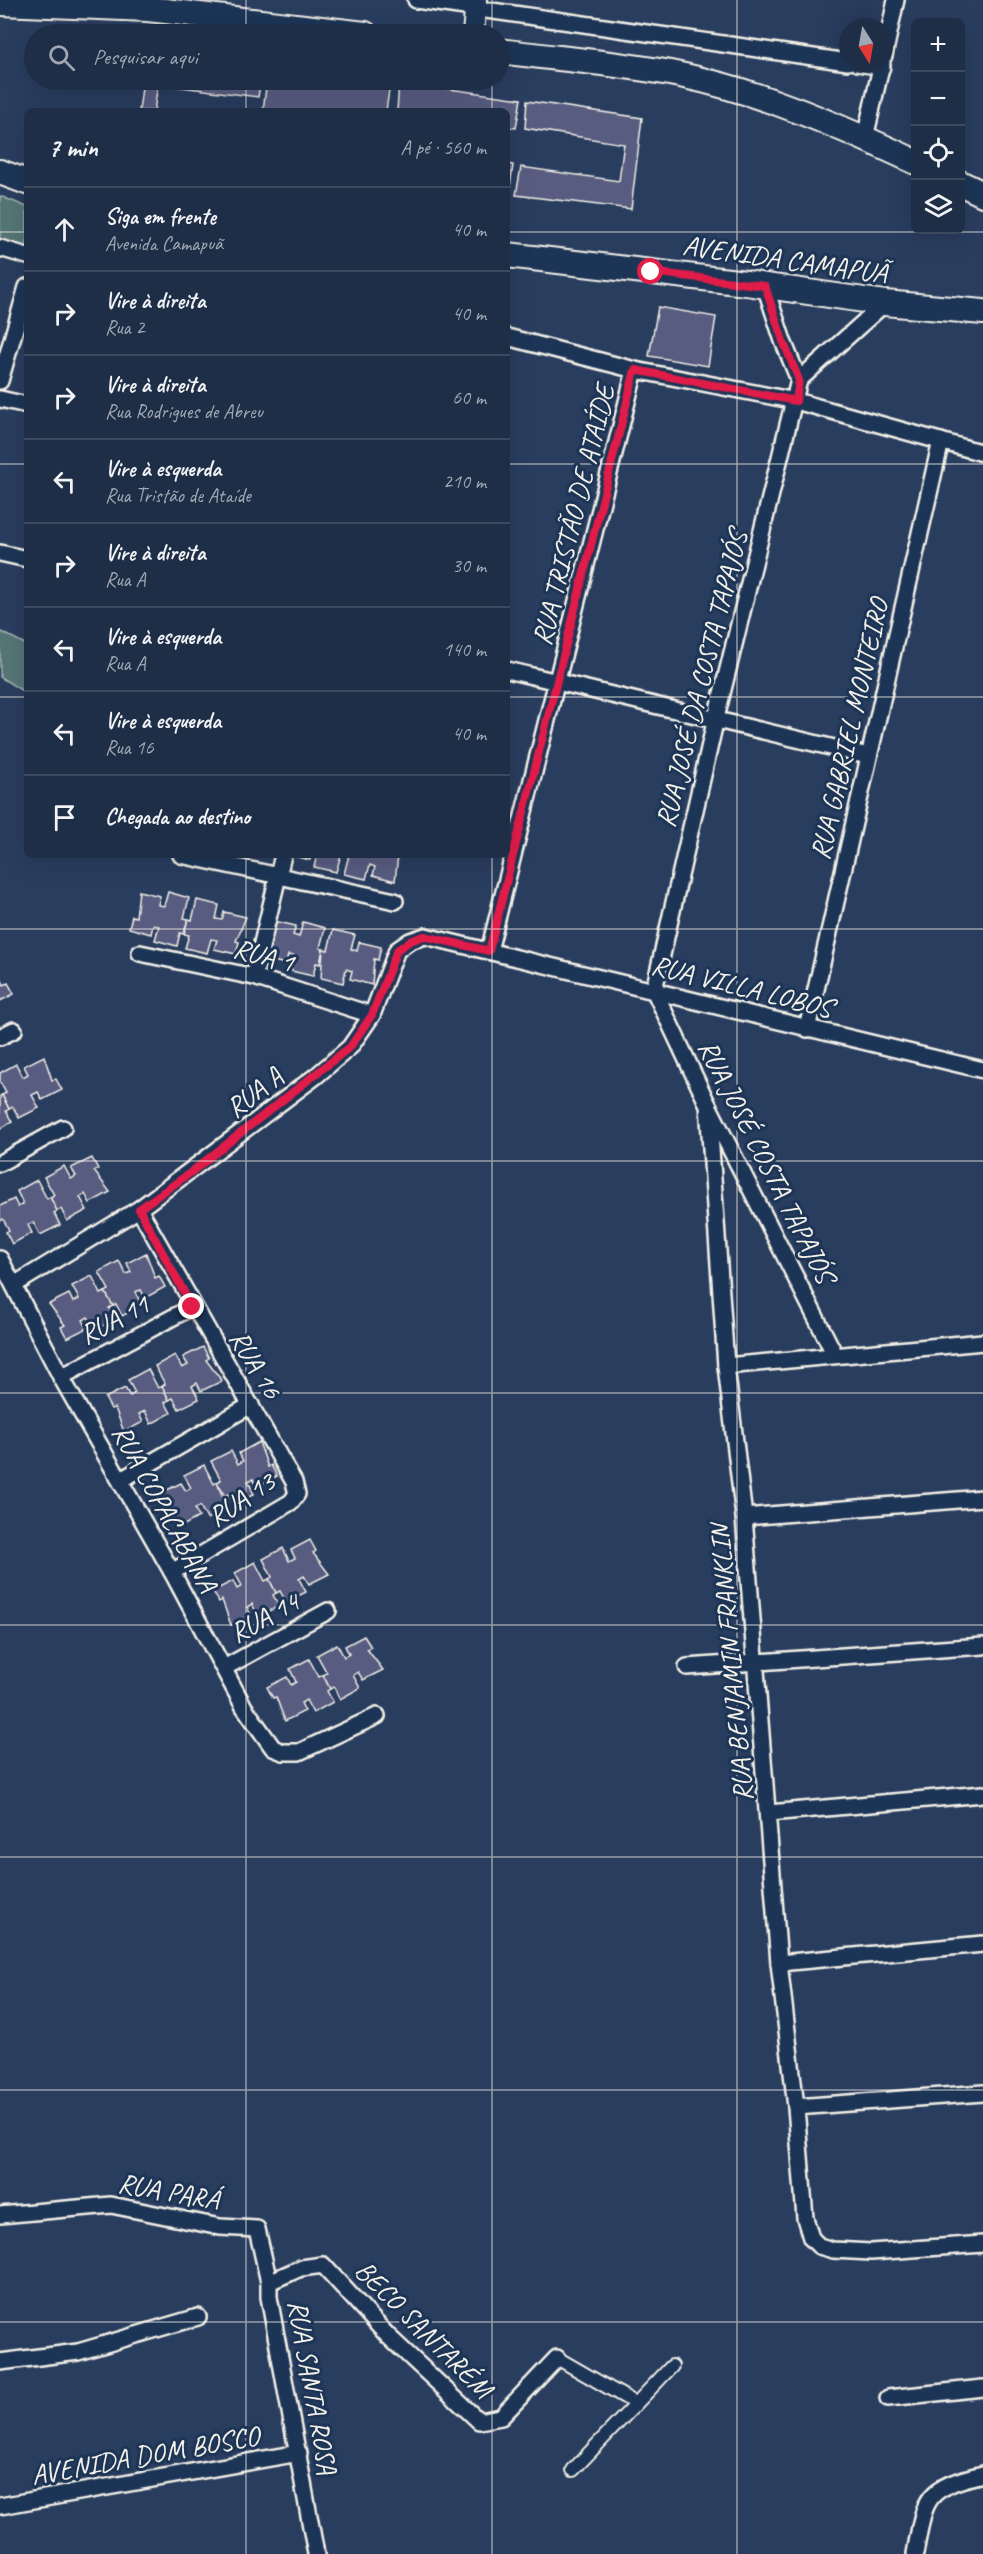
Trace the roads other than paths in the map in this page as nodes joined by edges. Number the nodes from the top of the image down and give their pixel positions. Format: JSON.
{"nodes":[{"id":1,"x":416,"y":0,"type":"edge"},
{"id":2,"x":896,"y":0,"type":"edge"},
{"id":3,"x":0,"y":3,"type":"edge"},
{"id":4,"x":476,"y":4,"type":"edge"},
{"id":5,"x":892,"y":18,"type":"edge"},
{"id":6,"x":278,"y":24,"type":"edge"},
{"id":7,"x":473,"y":24,"type":"edge"},
{"id":8,"x":510,"y":52,"type":"edge"},
{"id":9,"x":839,"y":61,"type":"edge"},
{"id":10,"x":881,"y":72,"type":"edge"},
{"id":11,"x":865,"y":138,"type":"junction"},
{"id":12,"x":911,"y":160,"type":"edge"},
{"id":13,"x":0,"y":172,"type":"edge"},
{"id":14,"x":24,"y":181,"type":"edge"},
{"id":15,"x":965,"y":185,"type":"edge"},
{"id":16,"x":983,"y":194,"type":"edge"},
{"id":17,"x":0,"y":248,"type":"edge"},
{"id":18,"x":24,"y":255,"type":"edge"},
{"id":19,"x":510,"y":255,"type":"edge"},
{"id":20,"x":765,"y":286,"type":"junction"},
{"id":21,"x":24,"y":297,"type":"edge"},
{"id":22,"x":885,"y":303,"type":"junction"},
{"id":23,"x":983,"y":312,"type":"edge"},
{"id":24,"x":510,"y":338,"type":"edge"},
{"id":25,"x":635,"y":370,"type":"junction"},
{"id":26,"x":799,"y":380,"type":"junction"},
{"id":27,"x":0,"y":381,"type":"edge"},
{"id":28,"x":0,"y":399,"type":"edge"},
{"id":29,"x":796,"y":401,"type":"junction"},
{"id":30,"x":24,"y":404,"type":"edge"},
{"id":31,"x":941,"y":441,"type":"junction"},
{"id":32,"x":983,"y":453,"type":"edge"},
{"id":33,"x":510,"y":671,"type":"edge"},
{"id":34,"x":558,"y":681,"type":"junction"},
{"id":35,"x":716,"y":718,"type":"junction"},
{"id":36,"x":868,"y":756,"type":"junction"},
{"id":37,"x":194,"y":858,"type":"edge"},
{"id":38,"x":282,"y":858,"type":"edge"},
{"id":39,"x":278,"y":877,"type":"junction"},
{"id":40,"x":395,"y":901,"type":"dead end"},
{"id":41,"x":489,"y":951,"type":"junction"},
{"id":42,"x":140,"y":953,"type":"dead end"},
{"id":43,"x":254,"y":976,"type":"junction"},
{"id":44,"x":654,"y":990,"type":"junction"},
{"id":45,"x":372,"y":1015,"type":"junction"},
{"id":46,"x":807,"y":1029,"type":"junction"},
{"id":47,"x":14,"y":1030,"type":"dead end"},
{"id":48,"x":0,"y":1037,"type":"edge"},
{"id":49,"x":983,"y":1070,"type":"edge"},
{"id":50,"x":708,"y":1105,"type":"junction"},
{"id":51,"x":63,"y":1128,"type":"dead end"},
{"id":52,"x":0,"y":1163,"type":"edge"},
{"id":53,"x":139,"y":1209,"type":"junction"},
{"id":54,"x":0,"y":1259,"type":"edge"},
{"id":55,"x":14,"y":1285,"type":"junction"},
{"id":56,"x":192,"y":1307,"type":"junction"},
{"id":57,"x":983,"y":1342,"type":"edge"},
{"id":58,"x":835,"y":1355,"type":"junction"},
{"id":59,"x":726,"y":1366,"type":"junction"},
{"id":60,"x":61,"y":1377,"type":"junction"},
{"id":61,"x":250,"y":1405,"type":"junction"},
{"id":62,"x":121,"y":1480,"type":"junction"},
{"id":63,"x":294,"y":1482,"type":"joint"},
{"id":64,"x":983,"y":1498,"type":"edge"},
{"id":65,"x":744,"y":1517,"type":"junction"},
{"id":66,"x":172,"y":1572,"type":"junction"},
{"id":67,"x":328,"y":1611,"type":"dead end"},
{"id":68,"x":983,"y":1646,"type":"edge"},
{"id":69,"x":756,"y":1664,"type":"junction"},
{"id":70,"x":687,"y":1667,"type":"dead end"},
{"id":71,"x":224,"y":1668,"type":"junction"},
{"id":72,"x":378,"y":1716,"type":"dead end"},
{"id":73,"x":983,"y":1794,"type":"edge"},
{"id":74,"x":769,"y":1813,"type":"junction"},
{"id":75,"x":983,"y":1944,"type":"edge"},
{"id":76,"x":779,"y":1963,"type":"junction"},
{"id":77,"x":983,"y":2093,"type":"edge"},
{"id":78,"x":796,"y":2108,"type":"junction"},
{"id":79,"x":0,"y":2215,"type":"edge"},
{"id":80,"x":257,"y":2229,"type":"joint"},
{"id":81,"x":983,"y":2244,"type":"edge"},
{"id":82,"x":269,"y":2282,"type":"junction"},
{"id":83,"x":198,"y":2317,"type":"dead end"},
{"id":84,"x":557,"y":2358,"type":"joint"},
{"id":85,"x":0,"y":2362,"type":"edge"},
{"id":86,"x":672,"y":2366,"type":"dead end"},
{"id":87,"x":983,"y":2388,"type":"edge"},
{"id":88,"x":888,"y":2398,"type":"dead end"},
{"id":89,"x":635,"y":2403,"type":"junction"},
{"id":90,"x":299,"y":2453,"type":"junction"},
{"id":91,"x":573,"y":2470,"type":"dead end"},
{"id":92,"x":983,"y":2474,"type":"edge"},
{"id":93,"x":0,"y":2506,"type":"edge"},
{"id":94,"x":316,"y":2554,"type":"edge"},
{"id":95,"x":915,"y":2554,"type":"edge"}],
"edges":[{"from":1,"to":4,"type":"street"},
{"from":2,"to":5,"type":"street"},
{"from":3,"to":6,"type":"main road"},
{"from":4,"to":7,"type":"street"},
{"from":4,"to":9,"type":"street"},
{"from":8,"to":11,"type":"main road"},
{"from":10,"to":11,"type":"street"},
{"from":11,"to":12,"type":"main road"},
{"from":13,"to":14,"type":"main road"},
{"from":15,"to":16,"type":"main road"},
{"from":17,"to":18,"type":"street"},
{"from":19,"to":20,"type":"main road","name":"AVENIDA CAMAPUÃ"},
{"from":20,"to":22,"type":"main road","name":"AVENIDA CAMAPUÃ"},
{"from":20,"to":26,"type":"street"},
{"from":21,"to":27,"type":"street"},
{"from":22,"to":23,"type":"main road","name":"AVENIDA CAMAPUÃ"},
{"from":22,"to":26,"type":"street"},
{"from":24,"to":25,"type":"street"},
{"from":25,"to":29,"type":"street"},
{"from":25,"to":34,"type":"street","name":"RUA TRISTÃO DE ATAÍDE"},
{"from":26,"to":29,"type":"street","name":"RUA JOSÉ DA COSTA TAPAJÓS"},
{"from":28,"to":30,"type":"street"},
{"from":29,"to":31,"type":"street"},
{"from":29,"to":35,"type":"street","name":"RUA JOSÉ DA COSTA TAPAJÓS"},
{"from":31,"to":32,"type":"street"},
{"from":31,"to":36,"type":"street","name":"RUA GABRIEL MONTEIRO"},
{"from":33,"to":34,"type":"street"},
{"from":34,"to":35,"type":"street"},
{"from":34,"to":41,"type":"street","name":"RUA TRISTÃO DE ATAÍDE"},
{"from":35,"to":36,"type":"street"},
{"from":35,"to":44,"type":"street","name":"RUA JOSÉ DA COSTA TAPAJÓS"},
{"from":36,"to":46,"type":"street","name":"RUA GABRIEL MONTEIRO"},
{"from":37,"to":39,"type":"street"},
{"from":38,"to":39,"type":"street"},
{"from":39,"to":40,"type":"street"},
{"from":39,"to":43,"type":"street"},
{"from":41,"to":44,"type":"street","name":"RUA VILLA LOBOS"},
{"from":41,"to":45,"type":"street","name":"RUA A"},
{"from":42,"to":43,"type":"street","name":"RUA 1"},
{"from":43,"to":45,"type":"street","name":"RUA 1"},
{"from":44,"to":46,"type":"street","name":"RUA VILLA LOBOS"},
{"from":44,"to":50,"type":"street","name":"RUA JOSÉ COSTA TAPAJÓS"},
{"from":45,"to":53,"type":"street","name":"RUA A"},
{"from":46,"to":49,"type":"street","name":"RUA VILLA LOBOS"},
{"from":47,"to":48,"type":"street"},
{"from":50,"to":58,"type":"street","name":"RUA JOSÉ COSTA TAPAJÓS"},
{"from":50,"to":59,"type":"street","name":"RUA BENJAMIN FRANKLIN"},
{"from":51,"to":52,"type":"street"},
{"from":53,"to":55,"type":"street","name":"RUA A"},
{"from":53,"to":56,"type":"street","name":"RUA 16"},
{"from":54,"to":55,"type":"street","name":"RUA COPACABANA"},
{"from":55,"to":60,"type":"street","name":"RUA COPACABANA"},
{"from":56,"to":60,"type":"street","name":"RUA 11"},
{"from":56,"to":61,"type":"street","name":"RUA 16"},
{"from":57,"to":58,"type":"street"},
{"from":58,"to":59,"type":"street"},
{"from":59,"to":65,"type":"street","name":"RUA BENJAMIN FRANKLIN"},
{"from":60,"to":62,"type":"street","name":"RUA COPACABANA"},
{"from":61,"to":62,"type":"street"},
{"from":61,"to":63,"type":"street","name":"RUA 16"},
{"from":62,"to":66,"type":"street","name":"RUA COPACABANA"},
{"from":63,"to":66,"type":"street","name":"RUA 13"},
{"from":64,"to":65,"type":"street"},
{"from":65,"to":69,"type":"street","name":"RUA BENJAMIN FRANKLIN"},
{"from":66,"to":71,"type":"street","name":"RUA COPACABANA"},
{"from":67,"to":71,"type":"street","name":"RUA 14"},
{"from":68,"to":69,"type":"street"},
{"from":69,"to":70,"type":"street"},
{"from":69,"to":74,"type":"street","name":"RUA BENJAMIN FRANKLIN"},
{"from":71,"to":72,"type":"street","name":"RUA COPACABANA"},
{"from":73,"to":74,"type":"street"},
{"from":74,"to":76,"type":"street","name":"RUA BENJAMIN FRANKLIN"},
{"from":75,"to":76,"type":"street"},
{"from":76,"to":78,"type":"street","name":"RUA BENJAMIN FRANKLIN"},
{"from":77,"to":78,"type":"street"},
{"from":78,"to":81,"type":"street","name":"RUA BENJAMIN FRANKLIN"},
{"from":79,"to":80,"type":"street","name":"RUA PARÁ"},
{"from":80,"to":82,"type":"street","name":"RUA SANTA ROSA"},
{"from":82,"to":84,"type":"street","name":"BECO SANTARÉM"},
{"from":82,"to":90,"type":"street","name":"RUA SANTA ROSA"},
{"from":83,"to":85,"type":"street"},
{"from":84,"to":89,"type":"street"},
{"from":86,"to":89,"type":"street"},
{"from":87,"to":88,"type":"street"},
{"from":89,"to":91,"type":"street"},
{"from":90,"to":93,"type":"street","name":"AVENIDA DOM BOSCO"},
{"from":90,"to":94,"type":"street","name":"RUA SANTA ROSA"},
{"from":92,"to":95,"type":"street"}]}
